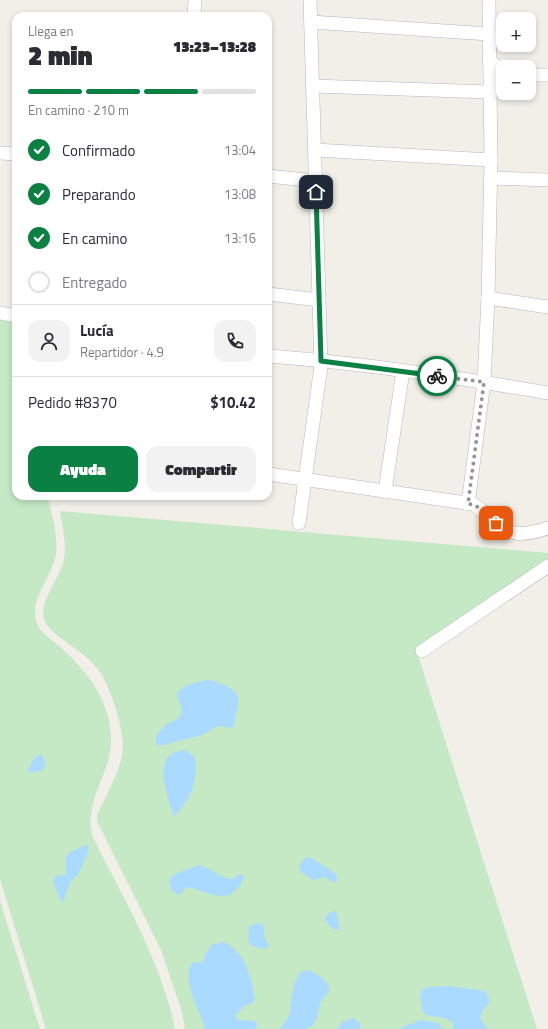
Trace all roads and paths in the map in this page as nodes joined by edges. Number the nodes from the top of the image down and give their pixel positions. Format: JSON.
{"nodes":[{"id":1,"x":195,"y":0,"type":"edge"},
{"id":2,"x":310,"y":0,"type":"edge"},
{"id":3,"x":489,"y":0,"type":"edge"},
{"id":4,"x":194,"y":12,"type":"edge"},
{"id":5,"x":311,"y":22,"type":"junction"},
{"id":6,"x":489,"y":34,"type":"junction"},
{"id":7,"x":489,"y":60,"type":"junction"},
{"id":8,"x":496,"y":66,"type":"edge"},
{"id":9,"x":536,"y":75,"type":"edge"},
{"id":10,"x":548,"y":75,"type":"edge"},
{"id":11,"x":313,"y":86,"type":"junction"},
{"id":12,"x":490,"y":92,"type":"junction"},
{"id":13,"x":314,"y":150,"type":"junction"},
{"id":14,"x":0,"y":153,"type":"edge"},
{"id":15,"x":12,"y":154,"type":"edge"},
{"id":16,"x":491,"y":160,"type":"junction"},
{"id":17,"x":272,"y":176,"type":"edge"},
{"id":18,"x":491,"y":178,"type":"junction"},
{"id":19,"x":548,"y":180,"type":"edge"},
{"id":20,"x":316,"y":181,"type":"junction"},
{"id":21,"x":272,"y":294,"type":"edge"},
{"id":22,"x":488,"y":298,"type":"junction"},
{"id":23,"x":319,"y":300,"type":"junction"},
{"id":24,"x":548,"y":307,"type":"edge"},
{"id":25,"x":0,"y":313,"type":"edge"},
{"id":26,"x":12,"y":315,"type":"edge"},
{"id":27,"x":272,"y":356,"type":"edge"},
{"id":28,"x":321,"y":361,"type":"junction"},
{"id":29,"x":403,"y":371,"type":"junction"},
{"id":30,"x":484,"y":382,"type":"junction"},
{"id":31,"x":548,"y":393,"type":"edge"},
{"id":32,"x":272,"y":475,"type":"edge"},
{"id":33,"x":305,"y":479,"type":"junction"},
{"id":34,"x":385,"y":491,"type":"junction"},
{"id":35,"x":468,"y":504,"type":"junction"},
{"id":36,"x":299,"y":523,"type":"dead end"},
{"id":37,"x":548,"y":528,"type":"edge"},
{"id":38,"x":548,"y":566,"type":"edge"},
{"id":39,"x":422,"y":652,"type":"dead end"}],
"edges":[{"from":1,"to":4,"type":"street"},
{"from":2,"to":5,"type":"street"},
{"from":3,"to":6,"type":"street"},
{"from":5,"to":6,"type":"street"},
{"from":5,"to":11,"type":"street"},
{"from":6,"to":7,"type":"street"},
{"from":7,"to":8,"type":"street"},
{"from":7,"to":12,"type":"street"},
{"from":9,"to":10,"type":"street"},
{"from":11,"to":12,"type":"street"},
{"from":11,"to":13,"type":"street"},
{"from":12,"to":16,"type":"street"},
{"from":13,"to":16,"type":"street"},
{"from":13,"to":20,"type":"street"},
{"from":14,"to":15,"type":"street"},
{"from":16,"to":18,"type":"street"},
{"from":17,"to":20,"type":"street"},
{"from":18,"to":19,"type":"street"},
{"from":18,"to":22,"type":"street"},
{"from":20,"to":23,"type":"street"},
{"from":21,"to":23,"type":"street"},
{"from":22,"to":24,"type":"street"},
{"from":22,"to":30,"type":"street"},
{"from":23,"to":28,"type":"street"},
{"from":25,"to":26,"type":"street"},
{"from":27,"to":28,"type":"street"},
{"from":28,"to":29,"type":"street"},
{"from":28,"to":33,"type":"street"},
{"from":29,"to":30,"type":"street"},
{"from":29,"to":34,"type":"street"},
{"from":30,"to":31,"type":"street"},
{"from":30,"to":35,"type":"street"},
{"from":32,"to":33,"type":"street"},
{"from":33,"to":34,"type":"street"},
{"from":33,"to":36,"type":"street"},
{"from":34,"to":35,"type":"street"},
{"from":35,"to":37,"type":"street"},
{"from":38,"to":39,"type":"street"}]}
